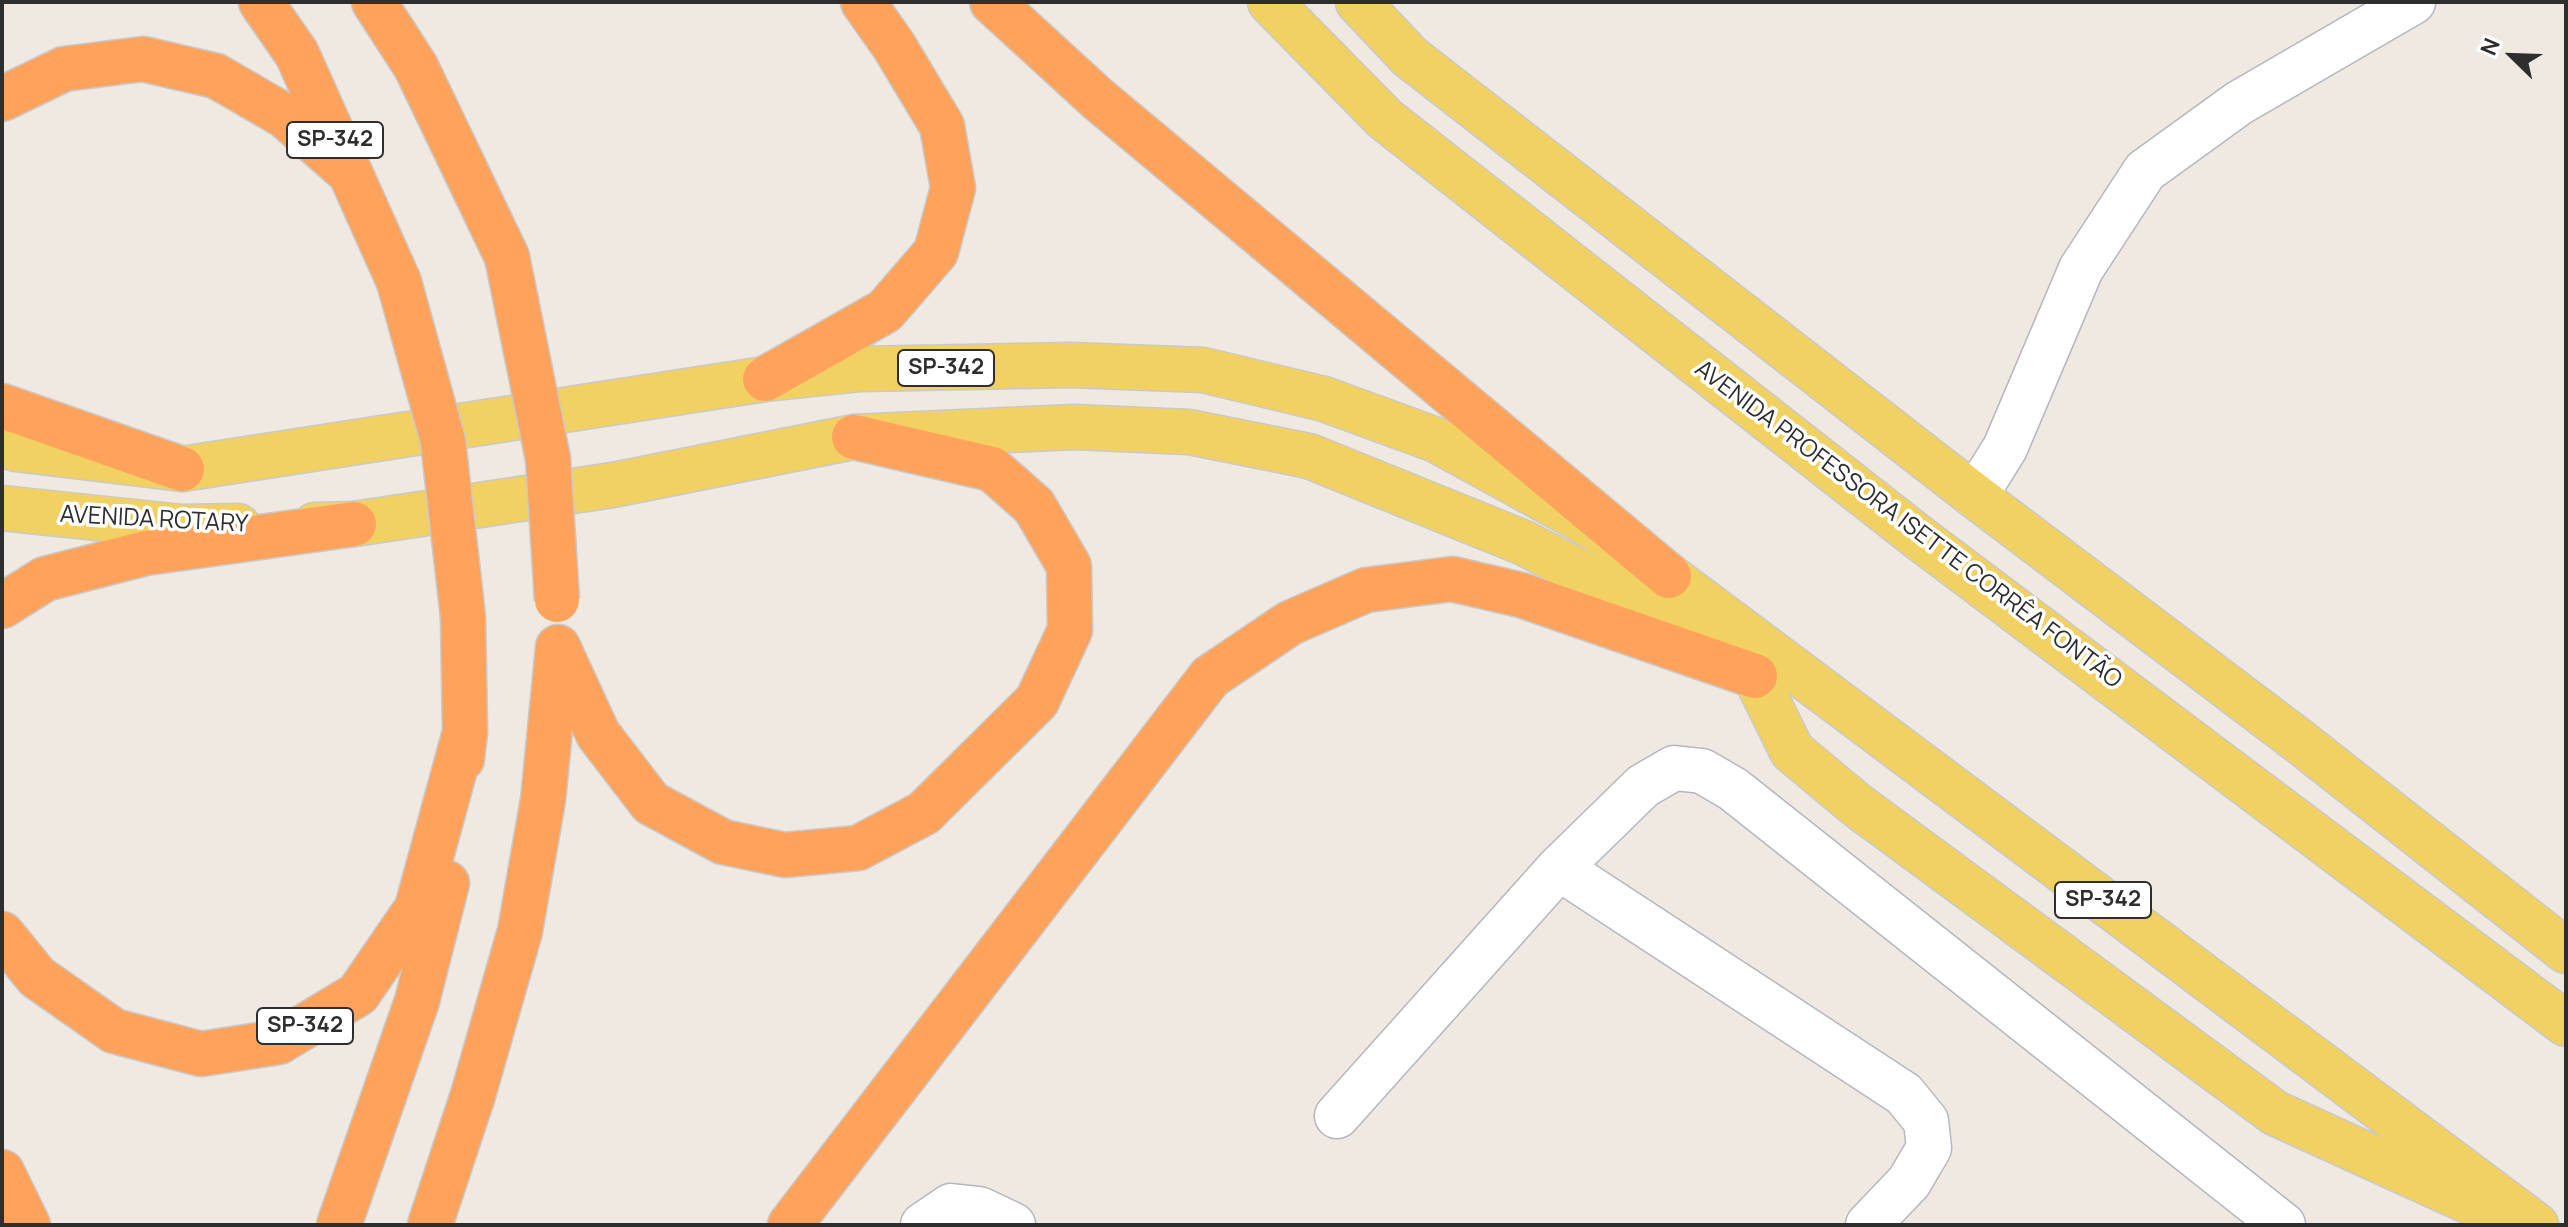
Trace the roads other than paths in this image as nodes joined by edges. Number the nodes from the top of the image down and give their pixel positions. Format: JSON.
{"nodes":[{"id":1,"x":261,"y":2,"type":"edge"},
{"id":2,"x":374,"y":2,"type":"edge"},
{"id":3,"x":863,"y":2,"type":"edge"},
{"id":4,"x":992,"y":2,"type":"edge"},
{"id":5,"x":1270,"y":2,"type":"edge"},
{"id":6,"x":1358,"y":2,"type":"edge"},
{"id":7,"x":2413,"y":2,"type":"edge"},
{"id":8,"x":2,"y":99,"type":"edge"},
{"id":9,"x":349,"y":172,"type":"junction"},
{"id":10,"x":765,"y":379,"type":"junction"},
{"id":11,"x":2,"y":406,"type":"edge"},
{"id":12,"x":854,"y":437,"type":"junction"},
{"id":13,"x":2,"y":445,"type":"edge"},
{"id":14,"x":182,"y":469,"type":"junction"},
{"id":15,"x":1975,"y":496,"type":"junction"},
{"id":16,"x":2,"y":508,"type":"edge"},
{"id":17,"x":354,"y":524,"type":"junction"},
{"id":18,"x":1669,"y":576,"type":"junction"},
{"id":19,"x":2,"y":606,"type":"edge"},
{"id":20,"x":558,"y":647,"type":"junction"},
{"id":21,"x":1755,"y":676,"type":"junction"},
{"id":22,"x":465,"y":732,"type":"junction"},
{"id":23,"x":2299,"y":741,"type":"junction"},
{"id":24,"x":2257,"y":791,"type":"junction"},
{"id":25,"x":1559,"y":868,"type":"junction"},
{"id":26,"x":2,"y":934,"type":"edge"},
{"id":27,"x":2564,"y":948,"type":"edge"},
{"id":28,"x":2521,"y":989,"type":"junction"},
{"id":29,"x":2566,"y":1024,"type":"edge"},
{"id":30,"x":1337,"y":1116,"type":"dead end"},
{"id":31,"x":2,"y":1172,"type":"edge"},
{"id":32,"x":2496,"y":1217,"type":"edge"},
{"id":33,"x":28,"y":1225,"type":"edge"},
{"id":34,"x":339,"y":1225,"type":"edge"},
{"id":35,"x":430,"y":1225,"type":"edge"},
{"id":36,"x":790,"y":1225,"type":"edge"},
{"id":37,"x":923,"y":1225,"type":"edge"},
{"id":38,"x":1013,"y":1225,"type":"edge"},
{"id":39,"x":1868,"y":1225,"type":"edge"},
{"id":40,"x":2283,"y":1225,"type":"edge"},
{"id":41,"x":2536,"y":1225,"type":"edge"}],
"edges":[{"from":1,"to":9,"type":"highway","number":"SP-342"},
{"from":2,"to":20,"type":"highway","bridge":true},
{"from":3,"to":10,"type":"highway"},
{"from":4,"to":18,"type":"highway"},
{"from":5,"to":24,"type":"main road","name":"AVENIDA PROFESSORA ISETTE CORRÊA FONTÃO"},
{"from":6,"to":15,"type":"main road"},
{"from":7,"to":15,"type":"street"},
{"from":8,"to":9,"type":"highway"},
{"from":9,"to":22,"type":"highway","number":"SP-342","bridge":true},
{"from":10,"to":14,"type":"main road","number":"SP-342"},
{"from":10,"to":18,"type":"main road","number":"SP-342"},
{"from":11,"to":14,"type":"highway"},
{"from":12,"to":17,"type":"main road","name":"AVENIDA ROTARY"},
{"from":12,"to":20,"type":"highway"},
{"from":12,"to":21,"type":"main road","name":"AVENIDA ROTARY"},
{"from":13,"to":14,"type":"main road"},
{"from":15,"to":23,"type":"main road"},
{"from":16,"to":17,"type":"main road","name":"AVENIDA ROTARY"},
{"from":17,"to":19,"type":"highway"},
{"from":18,"to":41,"type":"main road","number":"SP-342"},
{"from":20,"to":35,"type":"highway"},
{"from":21,"to":32,"type":"main road"},
{"from":21,"to":36,"type":"highway"},
{"from":22,"to":26,"type":"highway","number":"SP-342"},
{"from":22,"to":34,"type":"highway"},
{"from":23,"to":24,"type":"main road"},
{"from":23,"to":27,"type":"main road"},
{"from":24,"to":28,"type":"main road","name":"AVENIDA PROFESSORA ISETTE CORRÊA FONTÃO"},
{"from":25,"to":30,"type":"street"},
{"from":25,"to":39,"type":"street"},
{"from":25,"to":40,"type":"street"},
{"from":27,"to":28,"type":"main road"},
{"from":28,"to":29,"type":"main road","name":"AVENIDA PROFESSORA ISETTE CORRÊA FONTÃO"},
{"from":31,"to":33,"type":"highway"},
{"from":37,"to":38,"type":"street"}]}
